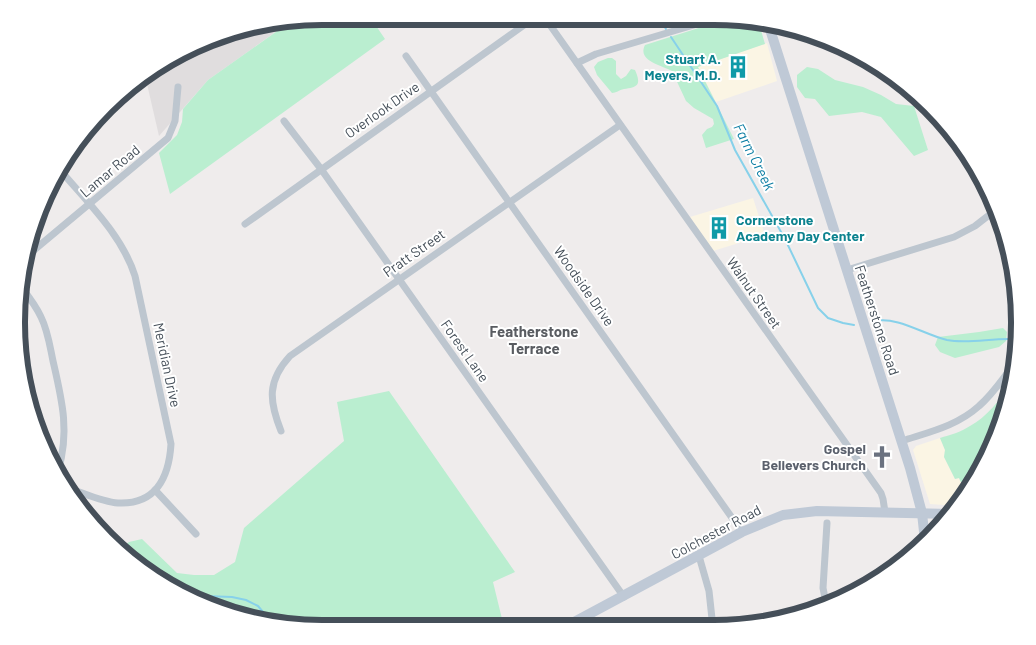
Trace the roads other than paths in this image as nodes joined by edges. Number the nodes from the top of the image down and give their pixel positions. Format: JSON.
{"nodes":[{"id":1,"x":524,"y":25,"type":"edge"},
{"id":2,"x":550,"y":25,"type":"edge"},
{"id":3,"x":694,"y":25,"type":"edge"},
{"id":4,"x":770,"y":31,"type":"edge"},
{"id":5,"x":406,"y":56,"type":"dead end"},
{"id":6,"x":577,"y":63,"type":"junction"},
{"id":7,"x":178,"y":87,"type":"dead end"},
{"id":8,"x":431,"y":91,"type":"junction"},
{"id":9,"x":284,"y":121,"type":"dead end"},
{"id":10,"x":620,"y":125,"type":"junction"},
{"id":11,"x":320,"y":169,"type":"junction"},
{"id":12,"x":64,"y":175,"type":"edge"},
{"id":13,"x":509,"y":202,"type":"junction"},
{"id":14,"x":89,"y":205,"type":"junction"},
{"id":15,"x":990,"y":214,"type":"edge"},
{"id":16,"x":245,"y":224,"type":"dead end"},
{"id":17,"x":34,"y":250,"type":"edge"},
{"id":18,"x":847,"y":270,"type":"junction"},
{"id":19,"x":399,"y":279,"type":"junction"},
{"id":20,"x":27,"y":295,"type":"edge"},
{"id":21,"x":1006,"y":375,"type":"edge"},
{"id":22,"x":281,"y":430,"type":"dead end"},
{"id":23,"x":902,"y":441,"type":"junction"},
{"id":24,"x":60,"y":462,"type":"edge"},
{"id":25,"x":77,"y":490,"type":"edge"},
{"id":26,"x":155,"y":490,"type":"junction"},
{"id":27,"x":885,"y":512,"type":"junction"},
{"id":28,"x":922,"y":513,"type":"junction"},
{"id":29,"x":942,"y":514,"type":"edge"},
{"id":30,"x":828,"y":523,"type":"dead end"},
{"id":31,"x":742,"y":532,"type":"junction"},
{"id":32,"x":924,"y":533,"type":"edge"},
{"id":33,"x":196,"y":534,"type":"dead end"},
{"id":34,"x":699,"y":556,"type":"junction"},
{"id":35,"x":624,"y":597,"type":"junction"},
{"id":36,"x":825,"y":598,"type":"edge"},
{"id":37,"x":579,"y":620,"type":"edge"},
{"id":38,"x":713,"y":620,"type":"edge"}],
"edges":[{"from":1,"to":8,"type":"street","name":"Overlook Drive"},
{"from":2,"to":6,"type":"street","name":"Walnut Street"},
{"from":3,"to":6,"type":"street"},
{"from":4,"to":18,"type":"street","name":"Featherstone Road"},
{"from":5,"to":8,"type":"street","name":"Woodside Drive"},
{"from":6,"to":10,"type":"street","name":"Walnut Street"},
{"from":7,"to":14,"type":"street","name":"Lamar Road"},
{"from":8,"to":11,"type":"street","name":"Overlook Drive"},
{"from":8,"to":13,"type":"street","name":"Woodside Drive"},
{"from":9,"to":11,"type":"street","name":"Forest Lane"},
{"from":10,"to":13,"type":"street","name":"Pratt Street"},
{"from":10,"to":27,"type":"street","name":"Walnut Street"},
{"from":11,"to":16,"type":"street","name":"Overlook Drive"},
{"from":11,"to":19,"type":"street","name":"Forest Lane"},
{"from":12,"to":14,"type":"street","name":"Meridian Drive"},
{"from":13,"to":19,"type":"street","name":"Pratt Street"},
{"from":13,"to":31,"type":"street","name":"Woodside Drive"},
{"from":14,"to":17,"type":"street","name":"Lamar Road"},
{"from":14,"to":26,"type":"street","name":"Meridian Drive"},
{"from":15,"to":18,"type":"street"},
{"from":18,"to":23,"type":"street","name":"Featherstone Road"},
{"from":19,"to":22,"type":"street","name":"Pratt Street"},
{"from":19,"to":35,"type":"street","name":"Forest Lane"},
{"from":20,"to":24,"type":"street"},
{"from":21,"to":23,"type":"street"},
{"from":23,"to":28,"type":"street","name":"Featherstone Road"},
{"from":25,"to":26,"type":"street"},
{"from":26,"to":33,"type":"street"},
{"from":27,"to":28,"type":"street","name":"Colchester Road"},
{"from":27,"to":31,"type":"street","name":"Colchester Road"},
{"from":28,"to":29,"type":"street","name":"Colchester Road"},
{"from":28,"to":32,"type":"street","name":"Featherstone Road"},
{"from":30,"to":36,"type":"street"},
{"from":31,"to":34,"type":"street","name":"Colchester Road"},
{"from":34,"to":35,"type":"street","name":"Colchester Road"},
{"from":34,"to":38,"type":"street"},
{"from":35,"to":37,"type":"street","name":"Colchester Road"}]}
